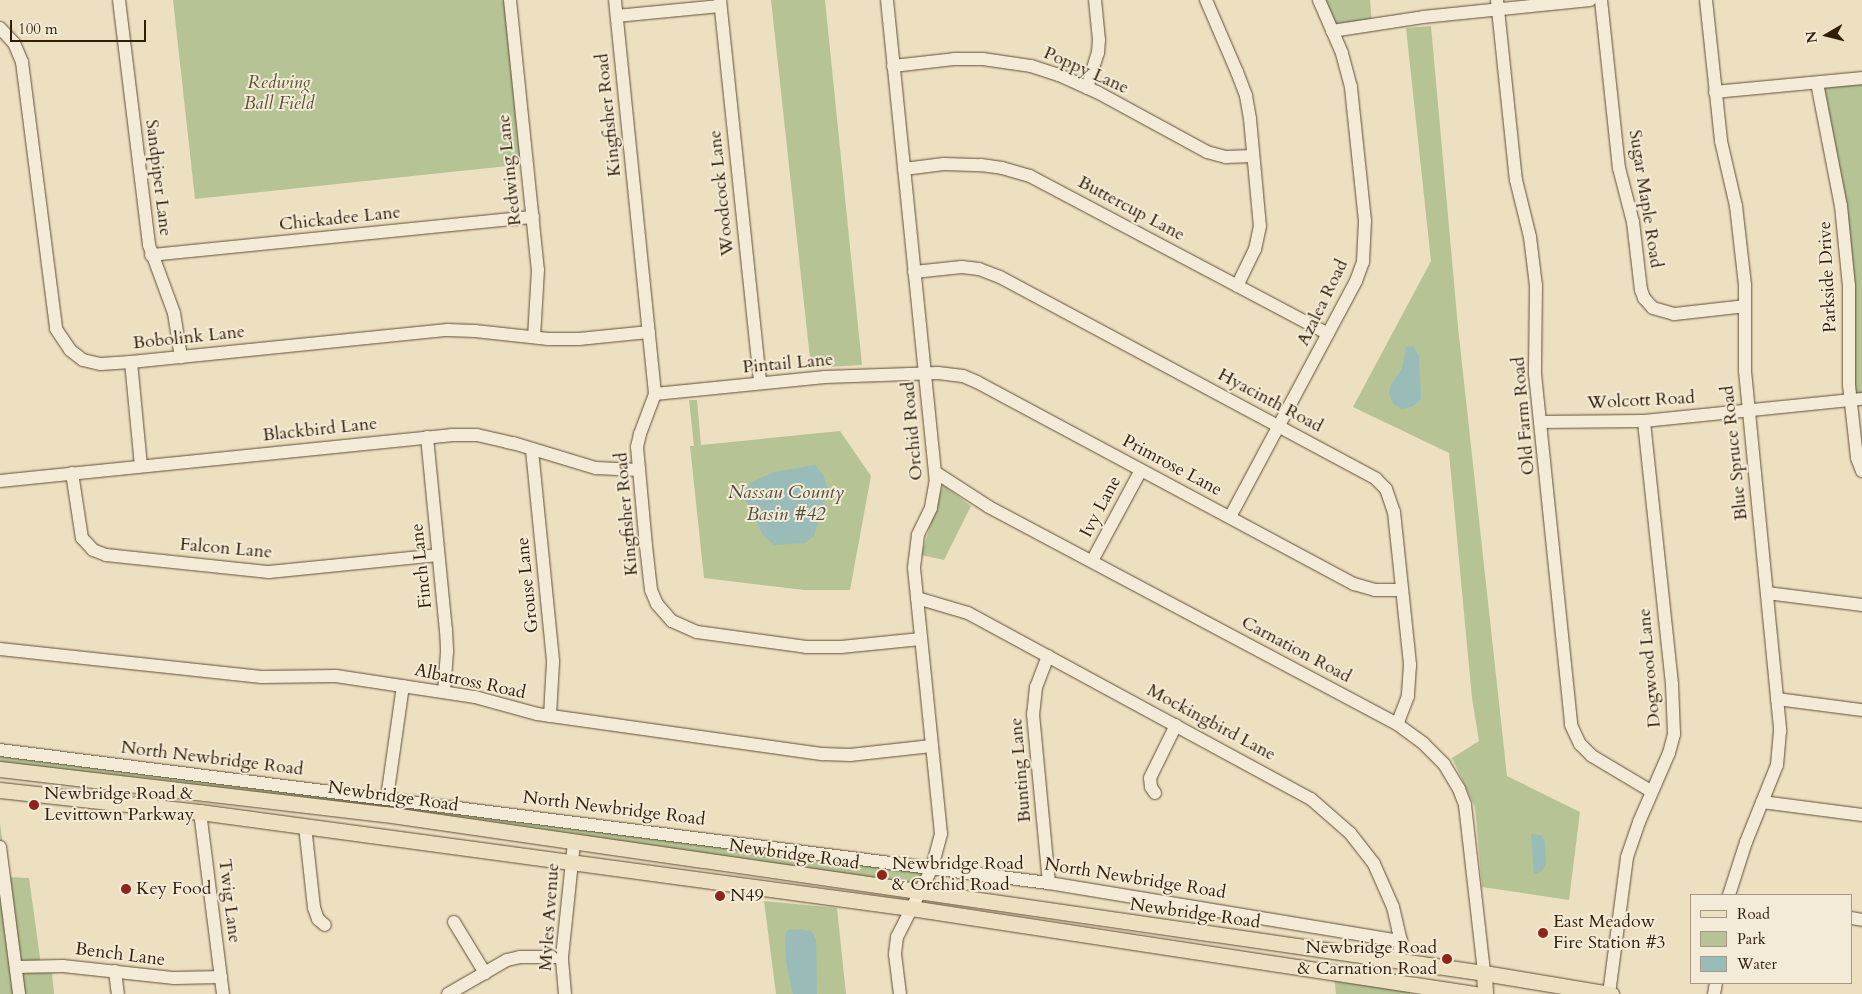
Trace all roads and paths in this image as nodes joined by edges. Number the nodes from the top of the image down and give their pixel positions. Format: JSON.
{"nodes":[{"id":1,"x":119,"y":0,"type":"edge"},
{"id":2,"x":510,"y":0,"type":"edge"},
{"id":3,"x":615,"y":0,"type":"edge"},
{"id":4,"x":886,"y":0,"type":"edge"},
{"id":5,"x":1095,"y":0,"type":"edge"},
{"id":6,"x":1206,"y":0,"type":"edge"},
{"id":7,"x":1319,"y":0,"type":"edge"},
{"id":8,"x":1590,"y":0,"type":"edge"},
{"id":9,"x":1601,"y":0,"type":"edge"},
{"id":10,"x":1706,"y":0,"type":"edge"},
{"id":11,"x":720,"y":3,"type":"edge"},
{"id":12,"x":1498,"y":5,"type":"edge"},
{"id":13,"x":617,"y":16,"type":"junction"},
{"id":14,"x":0,"y":28,"type":"edge"},
{"id":15,"x":1332,"y":31,"type":"junction"},
{"id":16,"x":893,"y":66,"type":"junction"},
{"id":17,"x":1862,"y":78,"type":"edge"},
{"id":18,"x":1816,"y":83,"type":"junction"},
{"id":19,"x":1087,"y":88,"type":"junction"},
{"id":20,"x":1715,"y":92,"type":"junction"},
{"id":21,"x":1253,"y":156,"type":"junction"},
{"id":22,"x":904,"y":169,"type":"junction"},
{"id":23,"x":533,"y":217,"type":"junction"},
{"id":24,"x":151,"y":255,"type":"junction"},
{"id":25,"x":914,"y":272,"type":"junction"},
{"id":26,"x":1237,"y":286,"type":"junction"},
{"id":27,"x":1745,"y":306,"type":"junction"},
{"id":28,"x":649,"y":332,"type":"junction"},
{"id":29,"x":1328,"y":334,"type":"junction"},
{"id":30,"x":534,"y":337,"type":"junction"},
{"id":31,"x":181,"y":357,"type":"junction"},
{"id":32,"x":131,"y":362,"type":"junction"},
{"id":33,"x":925,"y":373,"type":"junction"},
{"id":34,"x":760,"y":383,"type":"junction"},
{"id":35,"x":655,"y":394,"type":"junction"},
{"id":36,"x":1856,"y":400,"type":"edge"},
{"id":37,"x":1748,"y":411,"type":"junction"},
{"id":38,"x":1644,"y":421,"type":"junction"},
{"id":39,"x":1540,"y":422,"type":"junction"},
{"id":40,"x":1279,"y":426,"type":"junction"},
{"id":41,"x":427,"y":437,"type":"junction"},
{"id":42,"x":532,"y":450,"type":"junction"},
{"id":43,"x":141,"y":466,"type":"junction"},
{"id":44,"x":639,"y":470,"type":"junction"},
{"id":45,"x":1141,"y":470,"type":"junction"},
{"id":46,"x":1862,"y":471,"type":"edge"},
{"id":47,"x":935,"y":472,"type":"junction"},
{"id":48,"x":72,"y":473,"type":"junction"},
{"id":49,"x":0,"y":481,"type":"edge"},
{"id":50,"x":1230,"y":517,"type":"junction"},
{"id":51,"x":438,"y":555,"type":"junction"},
{"id":52,"x":1092,"y":561,"type":"junction"},
{"id":53,"x":1402,"y":590,"type":"junction"},
{"id":54,"x":1766,"y":593,"type":"junction"},
{"id":55,"x":917,"y":598,"type":"junction"},
{"id":56,"x":1862,"y":605,"type":"edge"},
{"id":57,"x":921,"y":639,"type":"junction"},
{"id":58,"x":0,"y":649,"type":"edge"},
{"id":59,"x":1048,"y":656,"type":"junction"},
{"id":60,"x":403,"y":686,"type":"junction"},
{"id":61,"x":444,"y":692,"type":"junction"},
{"id":62,"x":1777,"y":699,"type":"junction"},
{"id":63,"x":1862,"y":710,"type":"edge"},
{"id":64,"x":550,"y":716,"type":"junction"},
{"id":65,"x":1397,"y":724,"type":"junction"},
{"id":66,"x":1176,"y":725,"type":"junction"},
{"id":67,"x":932,"y":746,"type":"junction"},
{"id":68,"x":0,"y":750,"type":"edge"},
{"id":69,"x":0,"y":768,"type":"edge"},
{"id":70,"x":0,"y":790,"type":"edge"},
{"id":71,"x":1651,"y":791,"type":"junction"},
{"id":72,"x":1155,"y":794,"type":"dead end"},
{"id":73,"x":387,"y":798,"type":"junction"},
{"id":74,"x":1762,"y":802,"type":"junction"},
{"id":75,"x":200,"y":812,"type":"junction"},
{"id":76,"x":1862,"y":815,"type":"edge"},
{"id":77,"x":304,"y":826,"type":"junction"},
{"id":78,"x":574,"y":842,"type":"junction"},
{"id":79,"x":0,"y":847,"type":"edge"},
{"id":80,"x":572,"y":862,"type":"junction"},
{"id":81,"x":932,"y":868,"type":"junction"},
{"id":82,"x":1050,"y":883,"type":"junction"},
{"id":83,"x":918,"y":892,"type":"junction"},
{"id":84,"x":1729,"y":894,"type":"edge"},
{"id":85,"x":911,"y":908,"type":"junction"},
{"id":86,"x":4,"y":910,"type":"edge"},
{"id":87,"x":454,"y":922,"type":"dead end"},
{"id":88,"x":326,"y":925,"type":"dead end"},
{"id":89,"x":1210,"y":935,"type":"junction"},
{"id":90,"x":1400,"y":941,"type":"junction"},
{"id":91,"x":1208,"y":954,"type":"junction"},
{"id":92,"x":562,"y":957,"type":"junction"},
{"id":93,"x":1398,"y":962,"type":"junction"},
{"id":94,"x":16,"y":968,"type":"junction"},
{"id":95,"x":115,"y":972,"type":"junction"},
{"id":96,"x":485,"y":973,"type":"junction"},
{"id":97,"x":1484,"y":973,"type":"junction"},
{"id":98,"x":221,"y":977,"type":"junction"},
{"id":99,"x":19,"y":994,"type":"edge"},
{"id":100,"x":118,"y":994,"type":"edge"},
{"id":101,"x":223,"y":994,"type":"edge"},
{"id":102,"x":448,"y":994,"type":"edge"},
{"id":103,"x":566,"y":994,"type":"edge"},
{"id":104,"x":900,"y":994,"type":"edge"},
{"id":105,"x":1474,"y":994,"type":"edge"},
{"id":106,"x":1486,"y":994,"type":"edge"},
{"id":107,"x":1610,"y":994,"type":"edge"}],
"edges":[{"from":1,"to":24,"type":"street","name":"Sandpiper Lane"},
{"from":2,"to":23,"type":"street","name":"Redwing Lane"},
{"from":3,"to":13,"type":"street","name":"Kingfisher Road"},
{"from":4,"to":16,"type":"street","name":"Orchid Road"},
{"from":5,"to":19,"type":"street"},
{"from":6,"to":21,"type":"street"},
{"from":7,"to":15,"type":"street","name":"Azalea Road"},
{"from":8,"to":12,"type":"street"},
{"from":9,"to":27,"type":"street","name":"Sugar Maple Road"},
{"from":10,"to":20,"type":"street","name":"Blue Spruce Road"},
{"from":11,"to":13,"type":"street"},
{"from":11,"to":34,"type":"street","name":"Woodcock Lane"},
{"from":12,"to":15,"type":"street"},
{"from":12,"to":39,"type":"street","name":"Old Farm Road"},
{"from":13,"to":28,"type":"street","name":"Kingfisher Road"},
{"from":14,"to":32,"type":"street","name":"Bobolink Lane"},
{"from":15,"to":29,"type":"street","name":"Azalea Road"},
{"from":16,"to":19,"type":"street","name":"Poppy Lane"},
{"from":16,"to":22,"type":"street","name":"Orchid Road"},
{"from":17,"to":18,"type":"street"},
{"from":18,"to":20,"type":"street"},
{"from":18,"to":36,"type":"street","name":"Parkside Drive"},
{"from":19,"to":21,"type":"street","name":"Poppy Lane"},
{"from":20,"to":27,"type":"street","name":"Blue Spruce Road"},
{"from":21,"to":26,"type":"street"},
{"from":22,"to":25,"type":"street","name":"Orchid Road"},
{"from":22,"to":26,"type":"street","name":"Buttercup Lane"},
{"from":23,"to":24,"type":"street","name":"Chickadee Lane"},
{"from":23,"to":30,"type":"street","name":"Redwing Lane"},
{"from":24,"to":31,"type":"street","name":"Sandpiper Lane"},
{"from":25,"to":33,"type":"street","name":"Orchid Road"},
{"from":25,"to":40,"type":"street","name":"Hyacinth Road"},
{"from":26,"to":29,"type":"street","name":"Buttercup Lane"},
{"from":27,"to":37,"type":"street","name":"Blue Spruce Road"},
{"from":28,"to":30,"type":"street","name":"Bobolink Lane"},
{"from":28,"to":35,"type":"street","name":"Kingfisher Road"},
{"from":29,"to":40,"type":"street","name":"Azalea Road"},
{"from":30,"to":31,"type":"street","name":"Bobolink Lane"},
{"from":31,"to":32,"type":"street","name":"Bobolink Lane"},
{"from":32,"to":43,"type":"street"},
{"from":33,"to":34,"type":"street","name":"Pintail Lane"},
{"from":33,"to":45,"type":"street","name":"Primrose Lane"},
{"from":33,"to":47,"type":"street","name":"Orchid Road"},
{"from":34,"to":35,"type":"street","name":"Pintail Lane"},
{"from":35,"to":44,"type":"street","name":"Kingfisher Road"},
{"from":36,"to":37,"type":"street","name":"Wolcott Road"},
{"from":36,"to":46,"type":"street","name":"Parkside Drive"},
{"from":37,"to":38,"type":"street","name":"Wolcott Road"},
{"from":37,"to":54,"type":"street","name":"Blue Spruce Road"},
{"from":38,"to":39,"type":"street","name":"Wolcott Road"},
{"from":38,"to":71,"type":"street","name":"Dogwood Lane"},
{"from":39,"to":71,"type":"street","name":"Old Farm Road"},
{"from":40,"to":50,"type":"street","name":"Azalea Road"},
{"from":40,"to":53,"type":"street","name":"Hyacinth Road"},
{"from":41,"to":42,"type":"street","name":"Blackbird Lane"},
{"from":41,"to":43,"type":"street","name":"Blackbird Lane"},
{"from":41,"to":51,"type":"street","name":"Finch Lane"},
{"from":42,"to":44,"type":"street","name":"Blackbird Lane"},
{"from":42,"to":64,"type":"street","name":"Grouse Lane"},
{"from":43,"to":48,"type":"street","name":"Blackbird Lane"},
{"from":44,"to":57,"type":"street","name":"Kingfisher Road"},
{"from":45,"to":50,"type":"street","name":"Primrose Lane"},
{"from":45,"to":52,"type":"street","name":"Ivy Lane"},
{"from":47,"to":52,"type":"street","name":"Carnation Road"},
{"from":47,"to":55,"type":"street","name":"Orchid Road"},
{"from":48,"to":49,"type":"street","name":"Blackbird Lane"},
{"from":48,"to":51,"type":"street","name":"Falcon Lane"},
{"from":50,"to":53,"type":"street","name":"Primrose Lane"},
{"from":51,"to":61,"type":"street","name":"Finch Lane"},
{"from":52,"to":65,"type":"street","name":"Carnation Road"},
{"from":53,"to":65,"type":"street","name":"Hyacinth Road"},
{"from":54,"to":56,"type":"street"},
{"from":54,"to":62,"type":"street","name":"Blue Spruce Road"},
{"from":55,"to":57,"type":"street","name":"Orchid Road"},
{"from":55,"to":59,"type":"street","name":"Mockingbird Lane"},
{"from":57,"to":67,"type":"street","name":"Orchid Road"},
{"from":58,"to":60,"type":"street","name":"Albatross Road"},
{"from":59,"to":66,"type":"street","name":"Mockingbird Lane"},
{"from":59,"to":82,"type":"street","name":"Bunting Lane"},
{"from":60,"to":61,"type":"street","name":"Albatross Road"},
{"from":60,"to":73,"type":"street"},
{"from":61,"to":64,"type":"street","name":"Albatross Road"},
{"from":62,"to":63,"type":"street"},
{"from":62,"to":74,"type":"street","name":"Blue Spruce Road"},
{"from":64,"to":67,"type":"street","name":"Albatross Road"},
{"from":65,"to":97,"type":"street","name":"Carnation Road"},
{"from":66,"to":72,"type":"street"},
{"from":66,"to":90,"type":"street","name":"Mockingbird Lane"},
{"from":67,"to":81,"type":"street","name":"Orchid Road"},
{"from":68,"to":73,"type":"street","name":"North Newbridge Road"},
{"from":69,"to":78,"type":"main road","name":"Newbridge Road"},
{"from":70,"to":75,"type":"main road","name":"Newbridge Road"},
{"from":71,"to":107,"type":"street","name":"Dogwood Lane"},
{"from":73,"to":81,"type":"street","name":"North Newbridge Road"},
{"from":74,"to":76,"type":"street"},
{"from":74,"to":84,"type":"street","name":"Blue Spruce Road"},
{"from":75,"to":77,"type":"main road","name":"Newbridge Road"},
{"from":75,"to":98,"type":"street","name":"Twig Lane"},
{"from":77,"to":80,"type":"main road","name":"Newbridge Road"},
{"from":77,"to":88,"type":"street"},
{"from":78,"to":80,"type":"street","name":"Myles Avenue"},
{"from":78,"to":83,"type":"main road","name":"Newbridge Road"},
{"from":79,"to":86,"type":"street"},
{"from":80,"to":85,"type":"main road","name":"Newbridge Road"},
{"from":80,"to":92,"type":"street","name":"Myles Avenue"},
{"from":81,"to":82,"type":"street","name":"North Newbridge Road"},
{"from":81,"to":83,"type":"street","name":"Orchid Road"},
{"from":82,"to":90,"type":"street","name":"North Newbridge Road"},
{"from":83,"to":85,"type":"street","name":"Orchid Road"},
{"from":83,"to":89,"type":"main road","name":"Newbridge Road"},
{"from":85,"to":91,"type":"main road","name":"Newbridge Road"},
{"from":85,"to":104,"type":"street","name":"Orchid Road"},
{"from":86,"to":94,"type":"street"},
{"from":87,"to":96,"type":"street"},
{"from":89,"to":91,"type":"main road"},
{"from":89,"to":93,"type":"main road","name":"Newbridge Road"},
{"from":90,"to":93,"type":"street","name":"Mockingbird Lane"},
{"from":91,"to":105,"type":"main road","name":"Newbridge Road"},
{"from":92,"to":96,"type":"street"},
{"from":92,"to":103,"type":"street","name":"Myles Avenue"},
{"from":93,"to":97,"type":"main road","name":"Newbridge Road"},
{"from":94,"to":95,"type":"street","name":"Bench Lane"},
{"from":94,"to":99,"type":"street"},
{"from":95,"to":98,"type":"street","name":"Bench Lane"},
{"from":95,"to":100,"type":"street"},
{"from":96,"to":102,"type":"street"},
{"from":97,"to":106,"type":"main road"},
{"from":97,"to":107,"type":"main road","name":"Newbridge Road"},
{"from":98,"to":101,"type":"street","name":"Twig Lane"}]}
